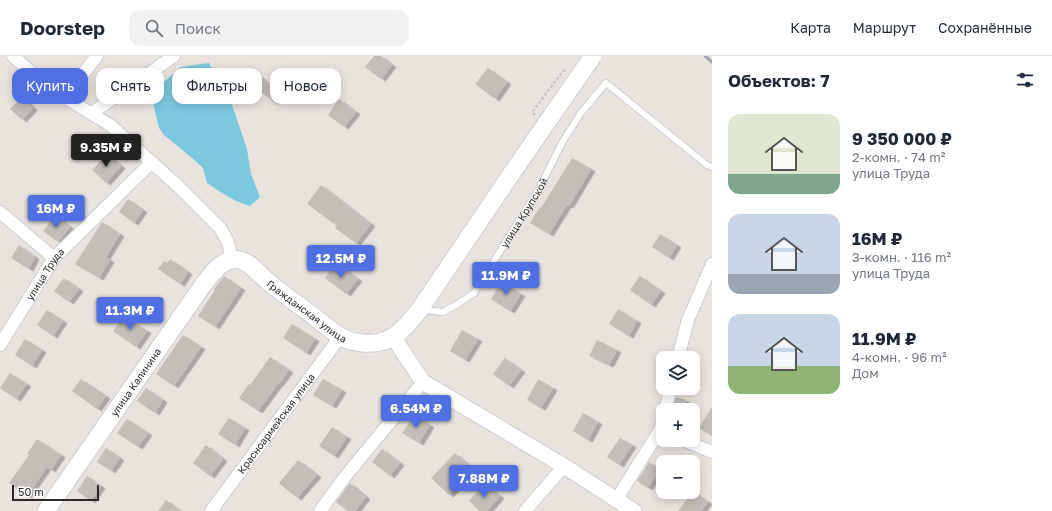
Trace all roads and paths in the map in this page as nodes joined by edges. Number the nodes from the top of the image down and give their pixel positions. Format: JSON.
{"nodes":[{"id":1,"x":13,"y":56,"type":"edge"},
{"id":2,"x":97,"y":56,"type":"edge"},
{"id":3,"x":174,"y":56,"type":"edge"},
{"id":4,"x":593,"y":56,"type":"edge"},
{"id":5,"x":26,"y":68,"type":"edge"},
{"id":6,"x":88,"y":68,"type":"edge"},
{"id":7,"x":567,"y":72,"type":"dead end"},
{"id":8,"x":77,"y":104,"type":"edge"},
{"id":9,"x":532,"y":112,"type":"dead end"},
{"id":10,"x":92,"y":113,"type":"junction"},
{"id":11,"x":152,"y":162,"type":"junction"},
{"id":12,"x":712,"y":167,"type":"edge"},
{"id":13,"x":0,"y":212,"type":"edge"},
{"id":14,"x":54,"y":258,"type":"junction"},
{"id":15,"x":232,"y":260,"type":"junction"},
{"id":16,"x":712,"y":264,"type":"edge"},
{"id":17,"x":420,"y":310,"type":"junction"},
{"id":18,"x":340,"y":337,"type":"junction"},
{"id":19,"x":393,"y":337,"type":"junction"},
{"id":20,"x":0,"y":344,"type":"edge"},
{"id":21,"x":680,"y":351,"type":"edge"},
{"id":22,"x":423,"y":382,"type":"junction"},
{"id":23,"x":656,"y":437,"type":"edge"},
{"id":24,"x":700,"y":447,"type":"edge"},
{"id":25,"x":712,"y":452,"type":"edge"},
{"id":26,"x":564,"y":466,"type":"junction"},
{"id":27,"x":616,"y":500,"type":"junction"},
{"id":28,"x":46,"y":511,"type":"edge"},
{"id":29,"x":211,"y":511,"type":"edge"},
{"id":30,"x":320,"y":511,"type":"edge"},
{"id":31,"x":525,"y":511,"type":"edge"},
{"id":32,"x":634,"y":511,"type":"edge"}],
"edges":[{"from":1,"to":5,"type":"street"},
{"from":2,"to":6,"type":"street"},
{"from":3,"to":10,"type":"street"},
{"from":4,"to":17,"type":"main road","bridge":true},
{"from":7,"to":9,"type":"path"},
{"from":8,"to":10,"type":"street"},
{"from":10,"to":11,"type":"street"},
{"from":11,"to":14,"type":"street","name":"улица Труда"},
{"from":11,"to":15,"type":"street"},
{"from":12,"to":17,"type":"lane","name":"улица Крупской"},
{"from":13,"to":14,"type":"street"},
{"from":14,"to":20,"type":"street","name":"улица Труда"},
{"from":15,"to":18,"type":"main road","name":"Гражданская улица"},
{"from":15,"to":28,"type":"main road","name":"улица Калинина"},
{"from":16,"to":21,"type":"street"},
{"from":17,"to":19,"type":"main road"},
{"from":18,"to":19,"type":"main road","name":"Гражданская улица"},
{"from":18,"to":29,"type":"street","name":"Красноармейская улица"},
{"from":19,"to":22,"type":"street"},
{"from":22,"to":26,"type":"street"},
{"from":22,"to":30,"type":"street"},
{"from":23,"to":27,"type":"street"},
{"from":24,"to":25,"type":"street"},
{"from":26,"to":27,"type":"street"},
{"from":26,"to":31,"type":"street"},
{"from":27,"to":32,"type":"street"}]}
